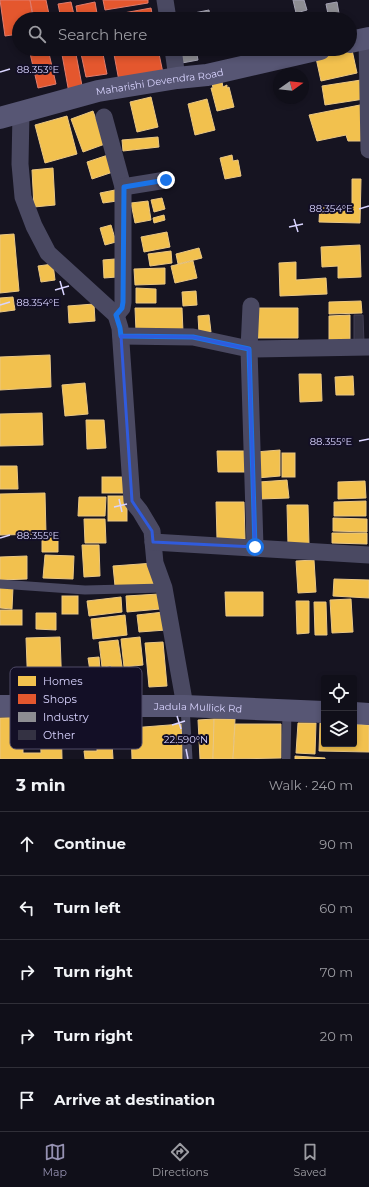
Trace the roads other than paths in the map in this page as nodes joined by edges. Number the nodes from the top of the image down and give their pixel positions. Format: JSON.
{"nodes":[{"id":1,"x":165,"y":0,"type":"edge"},
{"id":2,"x":167,"y":12,"type":"edge"},
{"id":3,"x":362,"y":39,"type":"edge"},
{"id":4,"x":174,"y":56,"type":"edge"},
{"id":5,"x":290,"y":56,"type":"edge"},
{"id":6,"x":177,"y":78,"type":"junction"},
{"id":7,"x":21,"y":112,"type":"junction"},
{"id":8,"x":104,"y":117,"type":"dead end"},
{"id":9,"x":0,"y":118,"type":"edge"},
{"id":10,"x":369,"y":150,"type":"edge"},
{"id":11,"x":166,"y":180,"type":"dead end"},
{"id":12,"x":124,"y":187,"type":"junction"},
{"id":13,"x":251,"y":306,"type":"dead end"},
{"id":14,"x":116,"y":315,"type":"junction"},
{"id":15,"x":121,"y":336,"type":"junction"},
{"id":16,"x":369,"y":347,"type":"edge"},
{"id":17,"x":249,"y":349,"type":"junction"},
{"id":18,"x":153,"y":542,"type":"junction"},
{"id":19,"x":255,"y":547,"type":"junction"},
{"id":20,"x":369,"y":555,"type":"edge"},
{"id":21,"x":0,"y":584,"type":"edge"},
{"id":22,"x":164,"y":588,"type":"junction"},
{"id":23,"x":142,"y":706,"type":"edge"},
{"id":24,"x":185,"y":706,"type":"junction"},
{"id":25,"x":287,"y":710,"type":"junction"},
{"id":26,"x":321,"y":712,"type":"edge"},
{"id":27,"x":357,"y":713,"type":"edge"},
{"id":28,"x":369,"y":714,"type":"edge"},
{"id":29,"x":188,"y":759,"type":"edge"},
{"id":30,"x":286,"y":759,"type":"edge"}],
"edges":[{"from":1,"to":2,"type":"street"},
{"from":3,"to":10,"type":"street"},
{"from":4,"to":6,"type":"street"},
{"from":5,"to":6,"type":"main road","name":"Maharishi Devendra Road"},
{"from":6,"to":7,"type":"main road","name":"Maharishi Devendra Road"},
{"from":7,"to":9,"type":"main road","name":"Maharishi Devendra Road"},
{"from":7,"to":14,"type":"street"},
{"from":8,"to":12,"type":"street"},
{"from":11,"to":12,"type":"street"},
{"from":12,"to":14,"type":"street"},
{"from":13,"to":17,"type":"street"},
{"from":14,"to":15,"type":"street"},
{"from":15,"to":17,"type":"street"},
{"from":15,"to":18,"type":"street"},
{"from":16,"to":17,"type":"street"},
{"from":17,"to":19,"type":"street"},
{"from":18,"to":19,"type":"street"},
{"from":18,"to":22,"type":"street"},
{"from":19,"to":20,"type":"street"},
{"from":21,"to":22,"type":"lane"},
{"from":22,"to":24,"type":"street"},
{"from":23,"to":24,"type":"main road","name":"Jadula Mullick Rd"},
{"from":24,"to":25,"type":"main road","name":"Jadula Mullick Rd"},
{"from":24,"to":29,"type":"lane"},
{"from":25,"to":26,"type":"main road","name":"Jadula Mullick Rd"},
{"from":25,"to":30,"type":"lane"},
{"from":27,"to":28,"type":"main road"}]}
